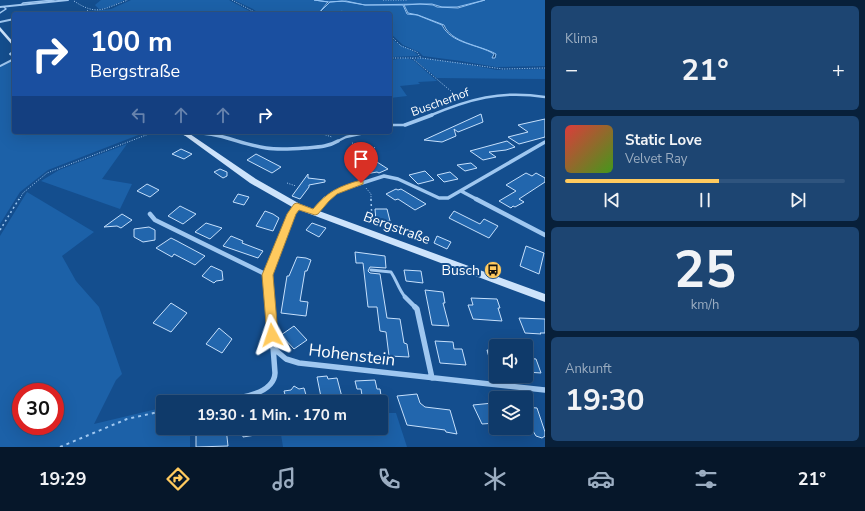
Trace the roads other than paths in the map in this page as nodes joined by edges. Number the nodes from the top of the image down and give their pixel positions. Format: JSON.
{"nodes":[{"id":1,"x":54,"y":0,"type":"edge"},
{"id":2,"x":68,"y":0,"type":"edge"},
{"id":3,"x":21,"y":5,"type":"junction"},
{"id":4,"x":0,"y":7,"type":"edge"},
{"id":5,"x":4,"y":7,"type":"junction"},
{"id":6,"x":0,"y":13,"type":"edge"},
{"id":7,"x":12,"y":19,"type":"edge"},
{"id":8,"x":0,"y":22,"type":"edge"},
{"id":9,"x":0,"y":28,"type":"edge"},
{"id":10,"x":12,"y":43,"type":"edge"},
{"id":11,"x":12,"y":59,"type":"edge"},
{"id":12,"x":0,"y":66,"type":"edge"},
{"id":13,"x":545,"y":97,"type":"edge"},
{"id":14,"x":392,"y":125,"type":"edge"},
{"id":15,"x":405,"y":125,"type":"joint"},
{"id":16,"x":185,"y":134,"type":"edge"},
{"id":17,"x":210,"y":134,"type":"edge"},
{"id":18,"x":360,"y":134,"type":"edge"},
{"id":19,"x":338,"y":142,"type":"joint"},
{"id":20,"x":545,"y":142,"type":"edge"},
{"id":21,"x":461,"y":191,"type":"junction"},
{"id":22,"x":297,"y":206,"type":"junction"},
{"id":23,"x":315,"y":212,"type":"junction"},
{"id":24,"x":150,"y":214,"type":"dead end"},
{"id":25,"x":545,"y":235,"type":"edge"},
{"id":26,"x":371,"y":270,"type":"dead end"},
{"id":27,"x":267,"y":275,"type":"junction"},
{"id":28,"x":405,"y":297,"type":"joint"},
{"id":29,"x":545,"y":298,"type":"edge"},
{"id":30,"x":273,"y":348,"type":"junction"},
{"id":31,"x":432,"y":378,"type":"junction"},
{"id":32,"x":545,"y":390,"type":"edge"},
{"id":33,"x":251,"y":395,"type":"edge"}],
"edges":[{"from":1,"to":3,"type":"lane"},
{"from":2,"to":3,"type":"street"},
{"from":3,"to":5,"type":"street"},
{"from":4,"to":5,"type":"street"},
{"from":5,"to":6,"type":"lane"},
{"from":7,"to":8,"type":"street"},
{"from":9,"to":10,"type":"main road"},
{"from":11,"to":12,"type":"lane"},
{"from":13,"to":15,"type":"street","name":"Buscherhof"},
{"from":14,"to":15,"type":"lane","name":"Buscherhof"},
{"from":16,"to":22,"type":"main road","name":"Bergstraße"},
{"from":17,"to":19,"type":"street","name":"Bergstraße"},
{"from":18,"to":19,"type":"lane"},
{"from":20,"to":21,"type":"street"},
{"from":21,"to":23,"type":"street"},
{"from":21,"to":25,"type":"street"},
{"from":22,"to":23,"type":"main road","name":"Bergstraße"},
{"from":22,"to":27,"type":"street"},
{"from":23,"to":29,"type":"main road","name":"Bergstraße"},
{"from":24,"to":27,"type":"street"},
{"from":26,"to":28,"type":"lane"},
{"from":27,"to":30,"type":"street"},
{"from":28,"to":31,"type":"street"},
{"from":30,"to":31,"type":"street","name":"Hohenstein"},
{"from":30,"to":33,"type":"street"},
{"from":31,"to":32,"type":"street","name":"Hohenstein"}]}
